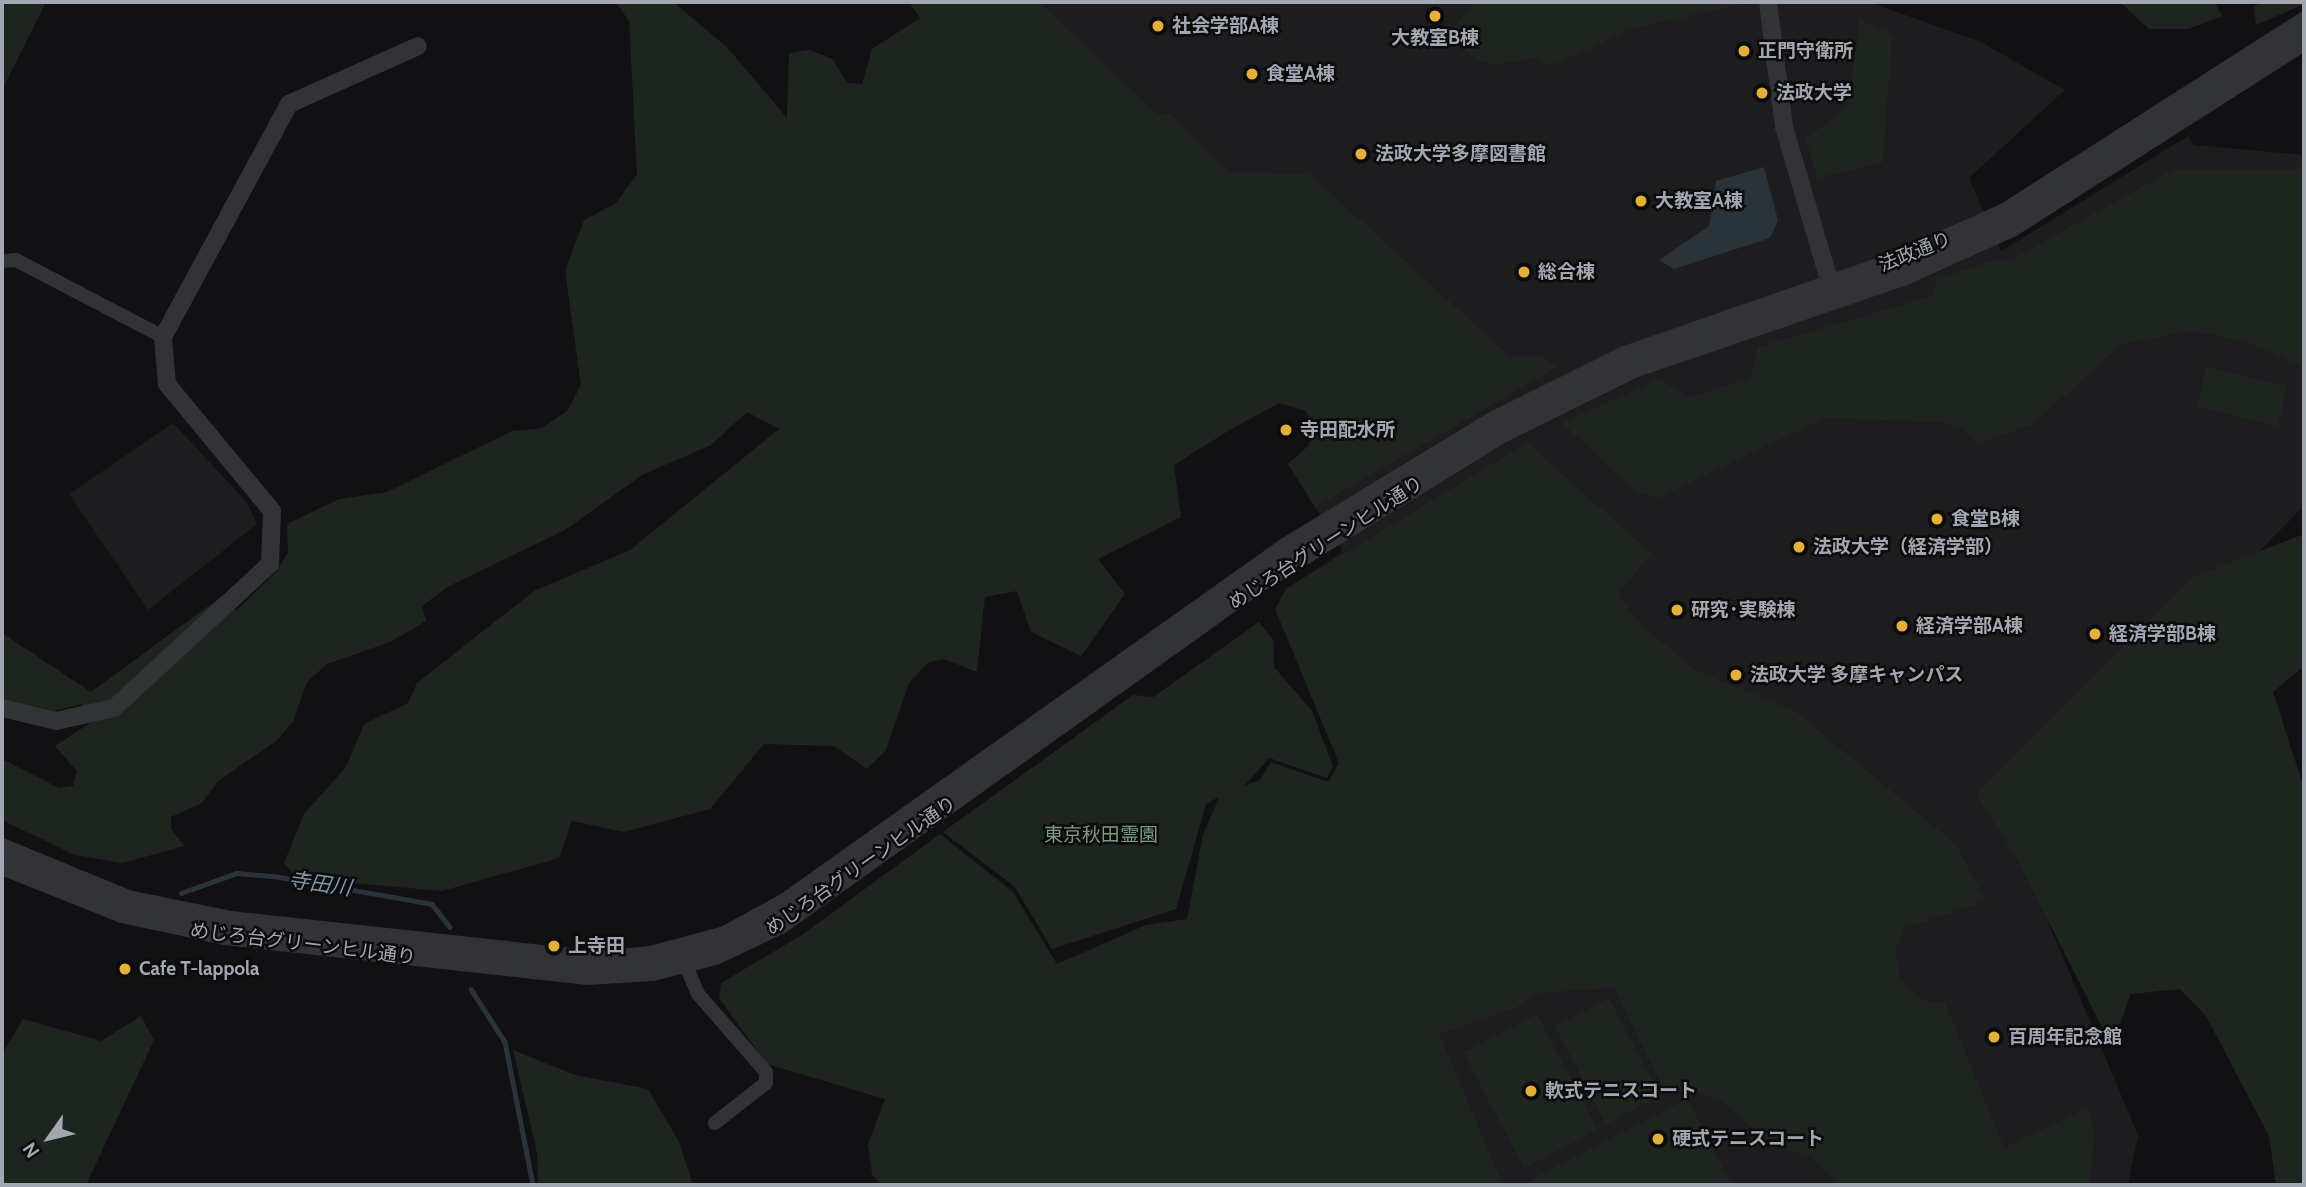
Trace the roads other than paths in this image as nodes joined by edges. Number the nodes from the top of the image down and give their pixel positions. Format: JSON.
{"nodes":[{"id":1,"x":1769,"y":2,"type":"edge"},
{"id":2,"x":2304,"y":21,"type":"edge"},
{"id":3,"x":2304,"y":42,"type":"edge"},
{"id":4,"x":418,"y":46,"type":"dead end"},
{"id":5,"x":2,"y":261,"type":"edge"},
{"id":6,"x":1832,"y":291,"type":"junction"},
{"id":7,"x":163,"y":337,"type":"junction"},
{"id":8,"x":1499,"y":426,"type":"joint"},
{"id":9,"x":2,"y":708,"type":"edge"},
{"id":10,"x":2,"y":847,"type":"edge"},
{"id":11,"x":2,"y":866,"type":"edge"},
{"id":12,"x":682,"y":958,"type":"junction"},
{"id":13,"x":715,"y":1123,"type":"dead end"}],
"edges":[{"from":1,"to":6,"type":"street"},
{"from":2,"to":6,"type":"street","name":"法政通り"},
{"from":3,"to":6,"type":"street","name":"法政通り"},
{"from":4,"to":7,"type":"street"},
{"from":5,"to":7,"type":"street"},
{"from":6,"to":8,"type":"street","name":"法政通り"},
{"from":7,"to":9,"type":"street"},
{"from":8,"to":12,"type":"street","name":"めじろ台グリーンヒル通り"},
{"from":10,"to":12,"type":"street","name":"めじろ台グリーンヒル通り"},
{"from":11,"to":12,"type":"street","name":"めじろ台グリーンヒル通り"},
{"from":12,"to":13,"type":"street"}]}
